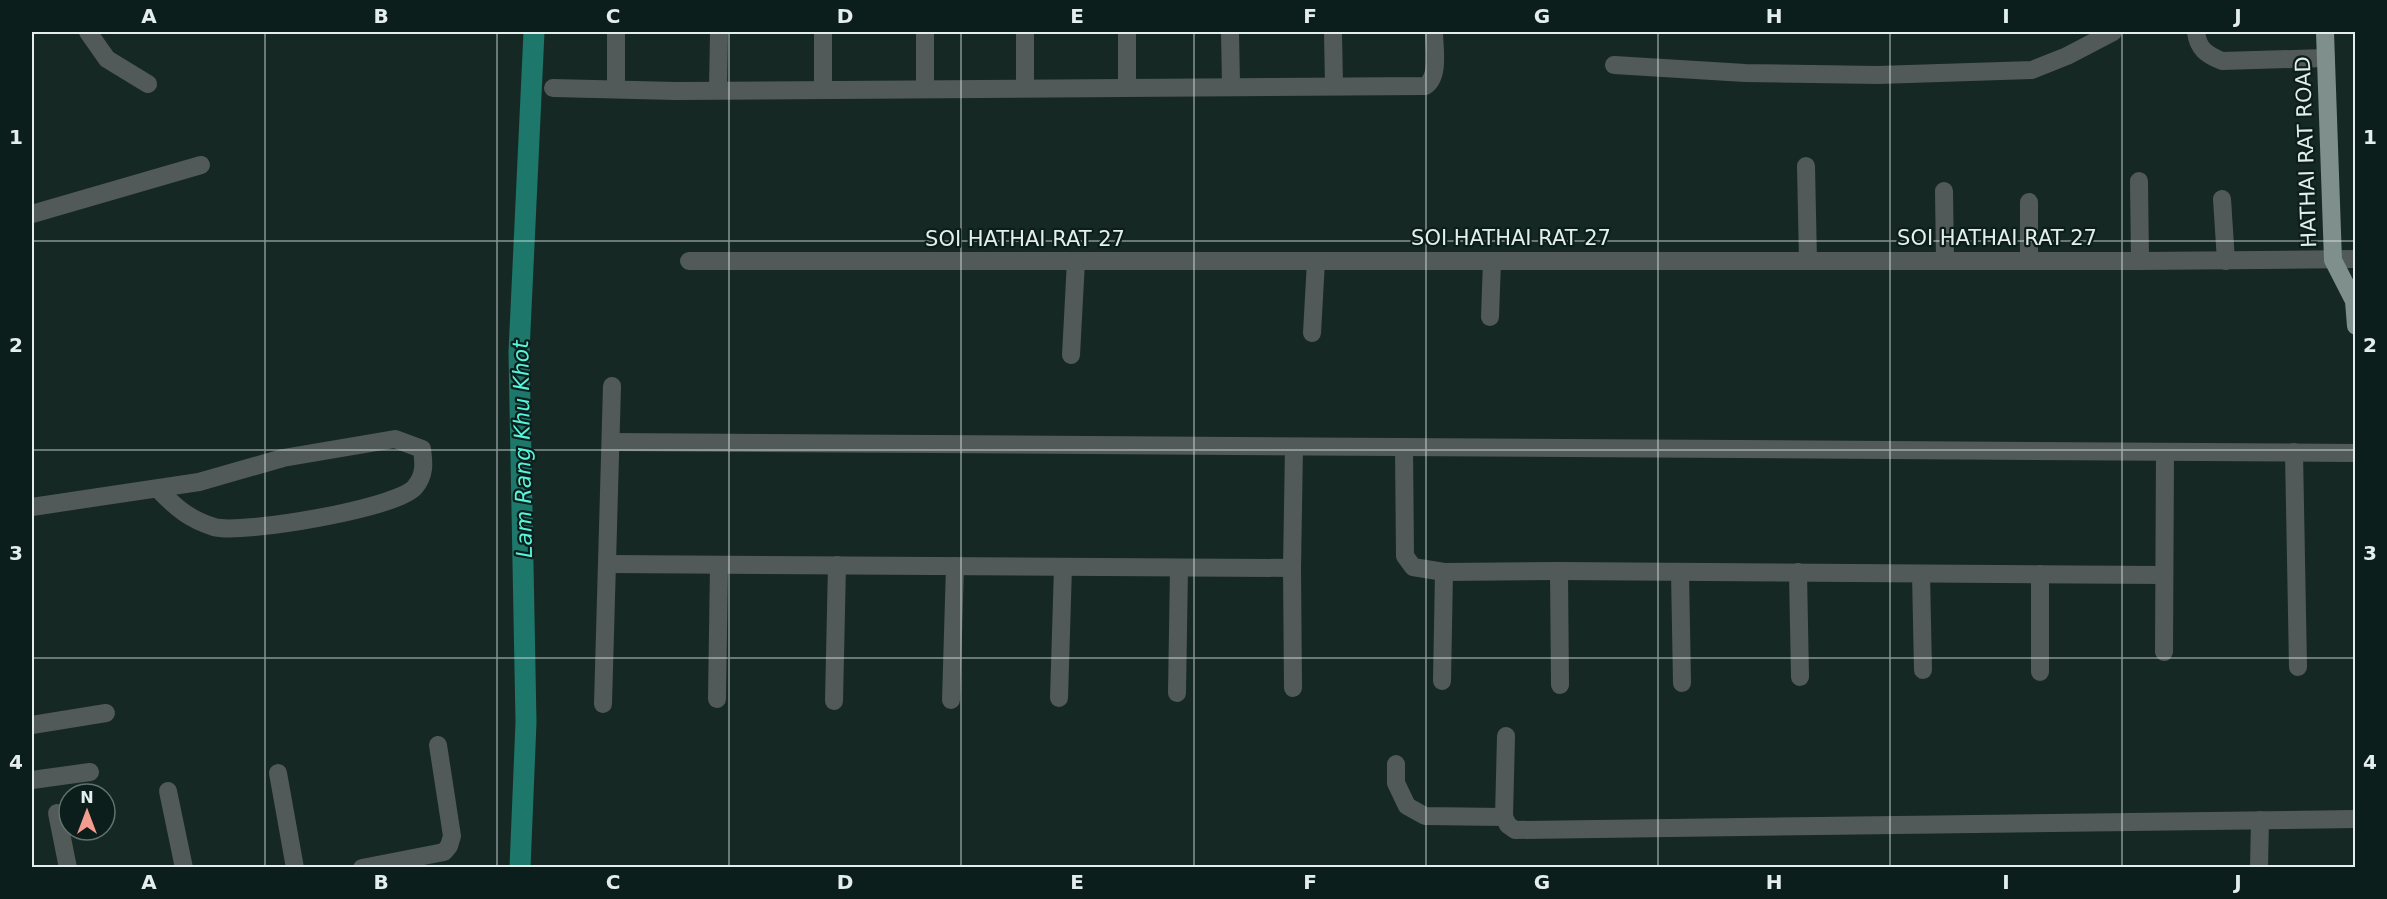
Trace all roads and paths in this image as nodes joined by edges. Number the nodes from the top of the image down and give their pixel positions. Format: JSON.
{"nodes":[{"id":1,"x":88,"y":32,"type":"edge"},
{"id":2,"x":616,"y":32,"type":"edge"},
{"id":3,"x":719,"y":32,"type":"edge"},
{"id":4,"x":823,"y":32,"type":"edge"},
{"id":5,"x":925,"y":32,"type":"edge"},
{"id":6,"x":1025,"y":32,"type":"edge"},
{"id":7,"x":1127,"y":32,"type":"edge"},
{"id":8,"x":1230,"y":32,"type":"edge"},
{"id":9,"x":1333,"y":32,"type":"edge"},
{"id":10,"x":1434,"y":32,"type":"edge"},
{"id":11,"x":2113,"y":32,"type":"edge"},
{"id":12,"x":2196,"y":32,"type":"edge"},
{"id":13,"x":2325,"y":32,"type":"edge"},
{"id":14,"x":2326,"y":58,"type":"junction"},
{"id":15,"x":1614,"y":65,"type":"dead end"},
{"id":16,"x":148,"y":84,"type":"dead end"},
{"id":17,"x":1231,"y":85,"type":"junction"},
{"id":18,"x":1127,"y":86,"type":"junction"},
{"id":19,"x":1334,"y":86,"type":"junction"},
{"id":20,"x":1026,"y":87,"type":"junction"},
{"id":21,"x":553,"y":88,"type":"dead end"},
{"id":22,"x":925,"y":88,"type":"junction"},
{"id":23,"x":616,"y":89,"type":"junction"},
{"id":24,"x":823,"y":89,"type":"junction"},
{"id":25,"x":718,"y":90,"type":"junction"},
{"id":26,"x":201,"y":165,"type":"dead end"},
{"id":27,"x":1806,"y":166,"type":"dead end"},
{"id":28,"x":2139,"y":181,"type":"dead end"},
{"id":29,"x":1944,"y":191,"type":"dead end"},
{"id":30,"x":2222,"y":199,"type":"dead end"},
{"id":31,"x":2029,"y":202,"type":"dead end"},
{"id":32,"x":32,"y":214,"type":"edge"},
{"id":33,"x":2355,"y":259,"type":"edge"},
{"id":34,"x":1945,"y":260,"type":"junction"},
{"id":35,"x":2332,"y":260,"type":"junction"},
{"id":36,"x":689,"y":261,"type":"dead end"},
{"id":37,"x":1076,"y":261,"type":"junction"},
{"id":38,"x":1316,"y":261,"type":"junction"},
{"id":39,"x":1492,"y":261,"type":"junction"},
{"id":40,"x":1808,"y":261,"type":"junction"},
{"id":41,"x":2029,"y":261,"type":"junction"},
{"id":42,"x":2140,"y":261,"type":"junction"},
{"id":43,"x":2226,"y":261,"type":"junction"},
{"id":44,"x":2355,"y":300,"type":"edge"},
{"id":45,"x":1490,"y":317,"type":"dead end"},
{"id":46,"x":2355,"y":326,"type":"edge"},
{"id":47,"x":1312,"y":333,"type":"dead end"},
{"id":48,"x":1071,"y":355,"type":"dead end"},
{"id":49,"x":612,"y":386,"type":"dead end"},
{"id":50,"x":612,"y":442,"type":"junction"},
{"id":51,"x":1294,"y":447,"type":"junction"},
{"id":52,"x":1404,"y":447,"type":"junction"},
{"id":53,"x":2165,"y":452,"type":"junction"},
{"id":54,"x":2294,"y":452,"type":"junction"},
{"id":55,"x":2355,"y":453,"type":"edge"},
{"id":56,"x":158,"y":489,"type":"junction"},
{"id":57,"x":32,"y":507,"type":"edge"},
{"id":58,"x":607,"y":564,"type":"junction"},
{"id":59,"x":719,"y":565,"type":"junction"},
{"id":60,"x":837,"y":565,"type":"junction"},
{"id":61,"x":955,"y":566,"type":"junction"},
{"id":62,"x":1063,"y":567,"type":"junction"},
{"id":63,"x":1179,"y":568,"type":"junction"},
{"id":64,"x":1292,"y":568,"type":"junction"},
{"id":65,"x":1559,"y":571,"type":"junction"},
{"id":66,"x":1444,"y":572,"type":"junction"},
{"id":67,"x":1680,"y":572,"type":"junction"},
{"id":68,"x":1798,"y":572,"type":"junction"},
{"id":69,"x":1921,"y":574,"type":"junction"},
{"id":70,"x":2040,"y":574,"type":"junction"},
{"id":71,"x":2164,"y":575,"type":"junction"},
{"id":72,"x":2164,"y":652,"type":"dead end"},
{"id":73,"x":2298,"y":667,"type":"dead end"},
{"id":74,"x":1923,"y":670,"type":"dead end"},
{"id":75,"x":2040,"y":672,"type":"dead end"},
{"id":76,"x":1800,"y":677,"type":"dead end"},
{"id":77,"x":1442,"y":681,"type":"dead end"},
{"id":78,"x":1682,"y":683,"type":"dead end"},
{"id":79,"x":1560,"y":685,"type":"dead end"},
{"id":80,"x":1293,"y":688,"type":"dead end"},
{"id":81,"x":1177,"y":693,"type":"dead end"},
{"id":82,"x":1059,"y":698,"type":"dead end"},
{"id":83,"x":717,"y":699,"type":"dead end"},
{"id":84,"x":951,"y":700,"type":"dead end"},
{"id":85,"x":834,"y":701,"type":"dead end"},
{"id":86,"x":603,"y":704,"type":"dead end"},
{"id":87,"x":106,"y":713,"type":"dead end"},
{"id":88,"x":32,"y":725,"type":"edge"},
{"id":89,"x":1506,"y":736,"type":"dead end"},
{"id":90,"x":438,"y":744,"type":"dead end"},
{"id":91,"x":1396,"y":764,"type":"dead end"},
{"id":92,"x":90,"y":772,"type":"dead end"},
{"id":93,"x":278,"y":773,"type":"dead end"},
{"id":94,"x":32,"y":780,"type":"edge"},
{"id":95,"x":168,"y":791,"type":"dead end"},
{"id":96,"x":1504,"y":817,"type":"junction"},
{"id":97,"x":2355,"y":819,"type":"edge"},
{"id":98,"x":2260,"y":820,"type":"junction"},
{"id":99,"x":63,"y":842,"type":"edge"},
{"id":100,"x":424,"y":862,"type":"edge"},
{"id":101,"x":68,"y":867,"type":"edge"},
{"id":102,"x":184,"y":867,"type":"edge"},
{"id":103,"x":296,"y":867,"type":"edge"},
{"id":104,"x":362,"y":867,"type":"edge"},
{"id":105,"x":2259,"y":867,"type":"edge"}],
"edges":[{"from":1,"to":16,"type":"street"},
{"from":2,"to":23,"type":"street"},
{"from":3,"to":25,"type":"street"},
{"from":4,"to":24,"type":"street"},
{"from":5,"to":22,"type":"street"},
{"from":6,"to":20,"type":"street"},
{"from":7,"to":18,"type":"street"},
{"from":8,"to":17,"type":"street"},
{"from":9,"to":19,"type":"street"},
{"from":10,"to":19,"type":"street"},
{"from":11,"to":15,"type":"street"},
{"from":12,"to":14,"type":"street"},
{"from":13,"to":14,"type":"main road","name":"HATHAI RAT ROAD"},
{"from":14,"to":35,"type":"main road","name":"HATHAI RAT ROAD"},
{"from":17,"to":18,"type":"street"},
{"from":17,"to":19,"type":"street"},
{"from":18,"to":20,"type":"street"},
{"from":20,"to":22,"type":"street"},
{"from":21,"to":23,"type":"street"},
{"from":22,"to":24,"type":"street"},
{"from":23,"to":25,"type":"street"},
{"from":24,"to":25,"type":"street"},
{"from":26,"to":32,"type":"street"},
{"from":27,"to":40,"type":"street"},
{"from":28,"to":42,"type":"street"},
{"from":29,"to":34,"type":"street"},
{"from":30,"to":43,"type":"street"},
{"from":31,"to":41,"type":"street"},
{"from":33,"to":35,"type":"street","name":"SOI HATHAI RAT 27"},
{"from":34,"to":40,"type":"street","name":"SOI HATHAI RAT 27"},
{"from":34,"to":41,"type":"street","name":"SOI HATHAI RAT 27"},
{"from":35,"to":43,"type":"street","name":"SOI HATHAI RAT 27"},
{"from":35,"to":44,"type":"main road","name":"HATHAI RAT ROAD"},
{"from":36,"to":37,"type":"street","name":"SOI HATHAI RAT 27"},
{"from":37,"to":38,"type":"street","name":"SOI HATHAI RAT 27"},
{"from":37,"to":48,"type":"street"},
{"from":38,"to":39,"type":"street","name":"SOI HATHAI RAT 27"},
{"from":38,"to":47,"type":"street"},
{"from":39,"to":40,"type":"street","name":"SOI HATHAI RAT 27"},
{"from":39,"to":45,"type":"street"},
{"from":41,"to":42,"type":"street","name":"SOI HATHAI RAT 27"},
{"from":42,"to":43,"type":"street","name":"SOI HATHAI RAT 27"},
{"from":44,"to":46,"type":"main road","name":"HATHAI RAT ROAD"},
{"from":49,"to":50,"type":"street"},
{"from":50,"to":51,"type":"street"},
{"from":50,"to":58,"type":"street"},
{"from":51,"to":52,"type":"street"},
{"from":51,"to":64,"type":"street"},
{"from":52,"to":53,"type":"street"},
{"from":52,"to":66,"type":"street"},
{"from":53,"to":54,"type":"street"},
{"from":53,"to":71,"type":"street"},
{"from":54,"to":55,"type":"street"},
{"from":54,"to":73,"type":"street"},
{"from":56,"to":56,"type":"street"},
{"from":56,"to":57,"type":"street"},
{"from":58,"to":59,"type":"street"},
{"from":58,"to":86,"type":"street"},
{"from":59,"to":60,"type":"street"},
{"from":59,"to":83,"type":"street"},
{"from":60,"to":61,"type":"street"},
{"from":60,"to":85,"type":"street"},
{"from":61,"to":62,"type":"street"},
{"from":61,"to":84,"type":"street"},
{"from":62,"to":63,"type":"street"},
{"from":62,"to":82,"type":"street"},
{"from":63,"to":64,"type":"street"},
{"from":63,"to":81,"type":"street"},
{"from":64,"to":80,"type":"street"},
{"from":65,"to":66,"type":"street"},
{"from":65,"to":67,"type":"street"},
{"from":65,"to":79,"type":"street"},
{"from":66,"to":77,"type":"street"},
{"from":67,"to":68,"type":"street"},
{"from":67,"to":78,"type":"street"},
{"from":68,"to":69,"type":"street"},
{"from":68,"to":76,"type":"street"},
{"from":69,"to":70,"type":"street"},
{"from":69,"to":74,"type":"street"},
{"from":70,"to":71,"type":"street"},
{"from":70,"to":75,"type":"street"},
{"from":71,"to":72,"type":"street"},
{"from":87,"to":88,"type":"street"},
{"from":89,"to":96,"type":"street"},
{"from":90,"to":100,"type":"street"},
{"from":91,"to":96,"type":"street"},
{"from":92,"to":94,"type":"street"},
{"from":93,"to":103,"type":"street"},
{"from":95,"to":102,"type":"street"},
{"from":96,"to":98,"type":"street"},
{"from":97,"to":98,"type":"street"},
{"from":98,"to":105,"type":"street"},
{"from":99,"to":101,"type":"street"},
{"from":100,"to":104,"type":"street"}]}
